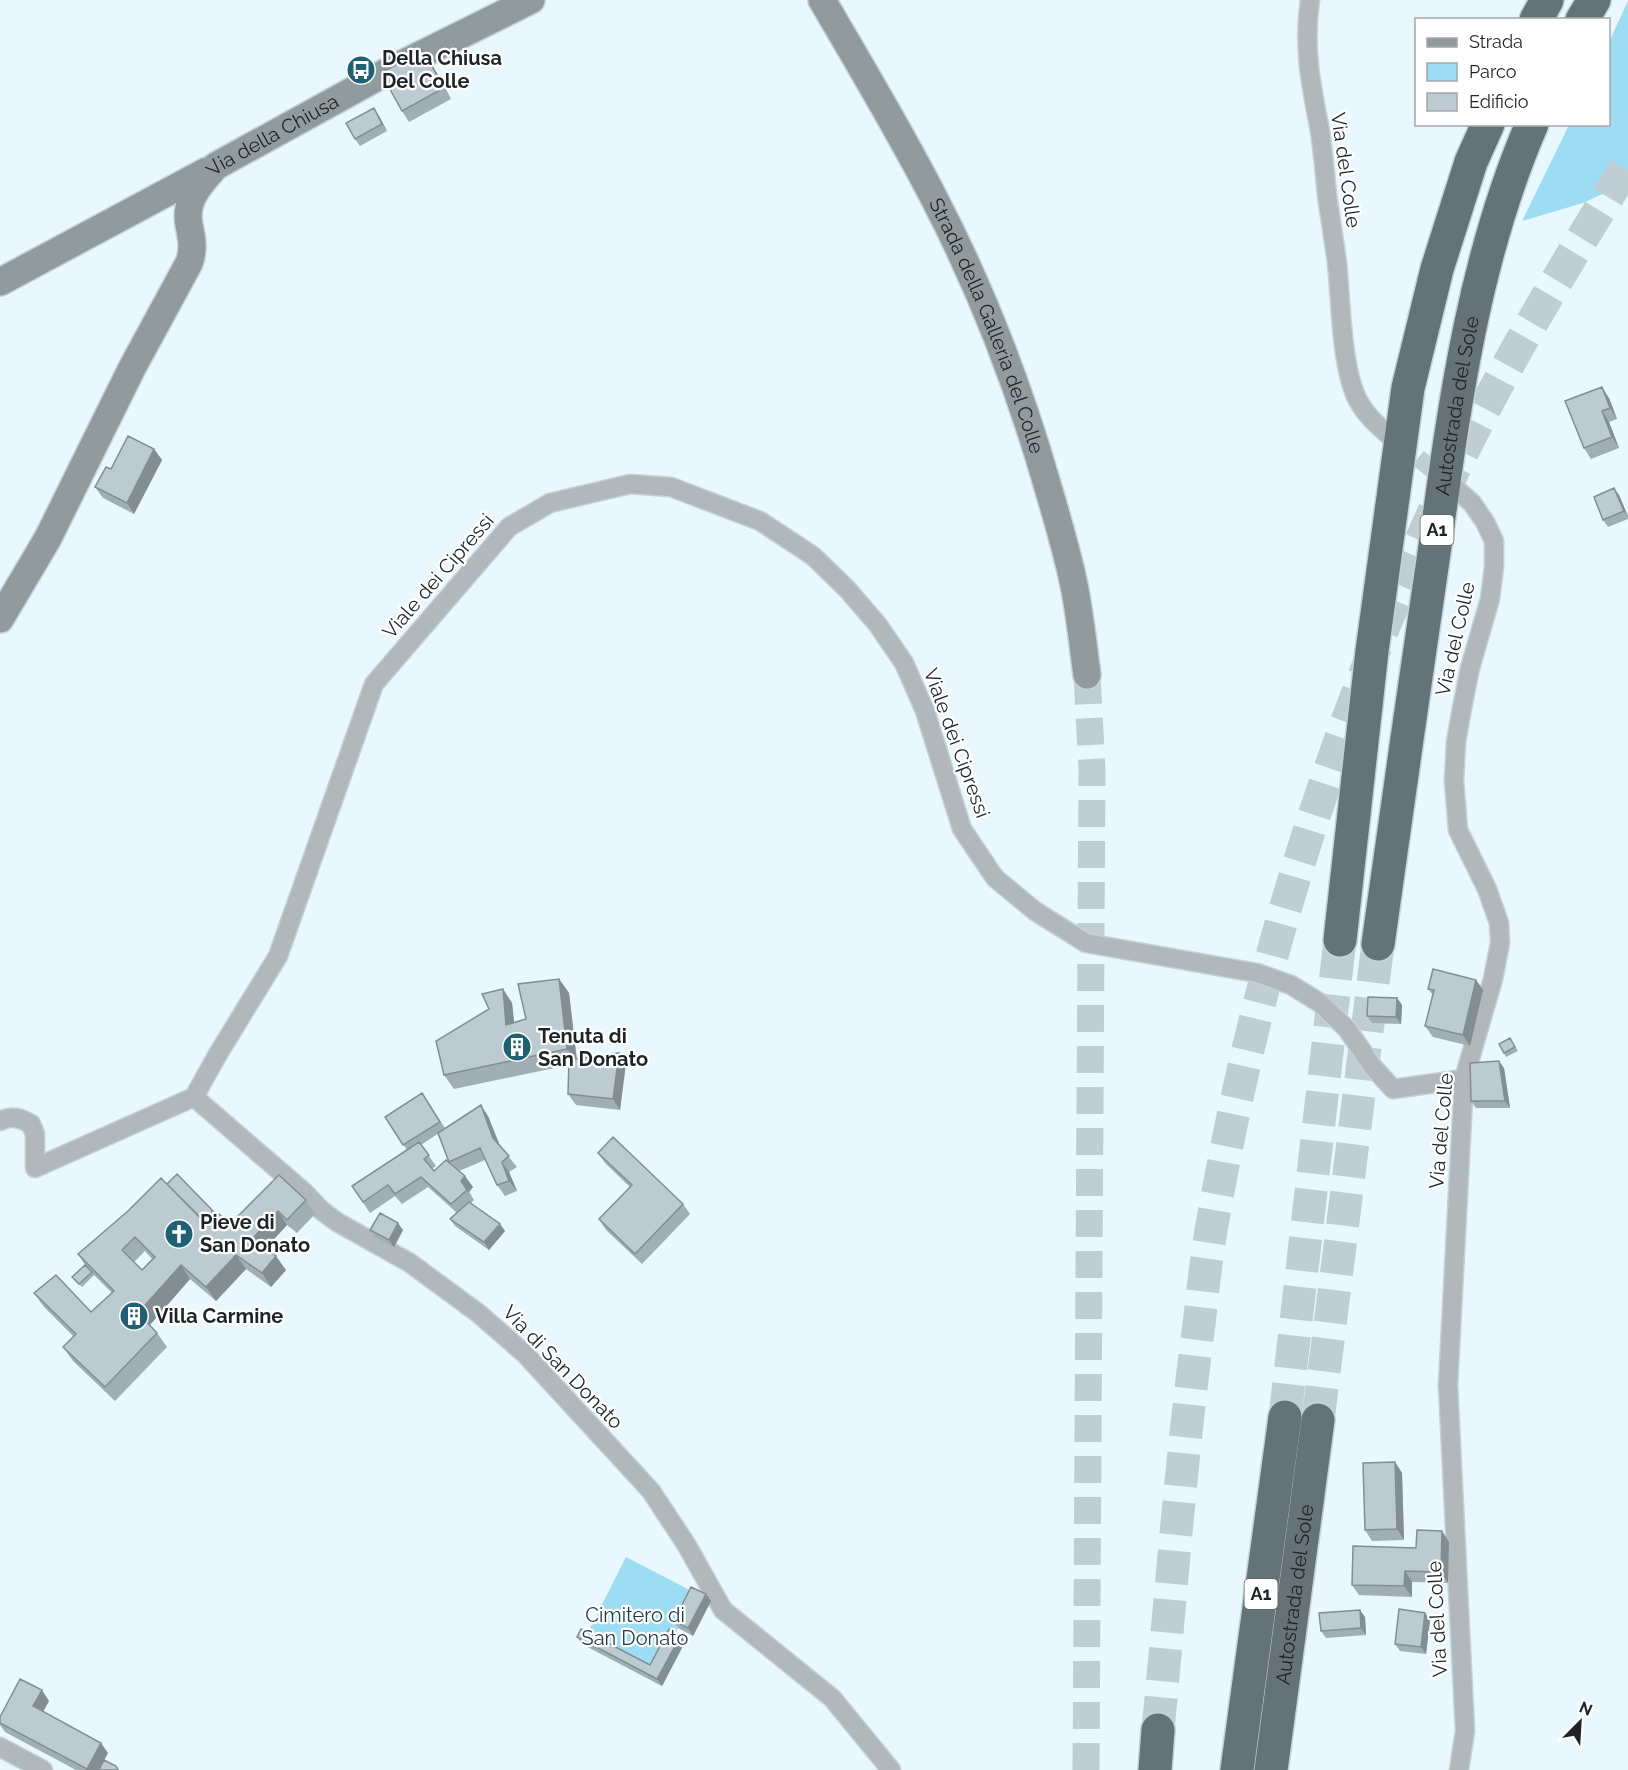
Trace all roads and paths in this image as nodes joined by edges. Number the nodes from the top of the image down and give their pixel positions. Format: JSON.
{"nodes":[{"id":1,"x":531,"y":0,"type":"edge"},
{"id":2,"x":822,"y":0,"type":"edge"},
{"id":3,"x":1310,"y":0,"type":"edge"},
{"id":4,"x":1547,"y":0,"type":"edge"},
{"id":5,"x":1594,"y":0,"type":"edge"},
{"id":6,"x":1537,"y":18,"type":"edge"},
{"id":7,"x":1583,"y":18,"type":"edge"},
{"id":8,"x":1487,"y":126,"type":"edge"},
{"id":9,"x":1531,"y":126,"type":"edge"},
{"id":10,"x":216,"y":166,"type":"junction"},
{"id":11,"x":138,"y":208,"type":"junction"},
{"id":12,"x":185,"y":272,"type":"junction"},
{"id":13,"x":0,"y":282,"type":"edge"},
{"id":14,"x":1393,"y":438,"type":"tunnel mouth"},
{"id":15,"x":1456,"y":489,"type":"tunnel mouth"},
{"id":16,"x":0,"y":618,"type":"edge"},
{"id":17,"x":1088,"y":675,"type":"tunnel mouth"},
{"id":18,"x":1340,"y":940,"type":"tunnel mouth"},
{"id":19,"x":1378,"y":944,"type":"tunnel mouth"},
{"id":20,"x":1464,"y":1079,"type":"junction"},
{"id":21,"x":194,"y":1097,"type":"junction"},
{"id":22,"x":0,"y":1121,"type":"edge"},
{"id":23,"x":1285,"y":1417,"type":"tunnel mouth"},
{"id":24,"x":1318,"y":1420,"type":"tunnel mouth"},
{"id":25,"x":1158,"y":1730,"type":"tunnel mouth"},
{"id":26,"x":0,"y":1747,"type":"edge"},
{"id":27,"x":43,"y":1770,"type":"edge"},
{"id":28,"x":891,"y":1770,"type":"edge"},
{"id":29,"x":1155,"y":1770,"type":"edge"},
{"id":30,"x":1237,"y":1770,"type":"edge"},
{"id":31,"x":1271,"y":1770,"type":"edge"},
{"id":32,"x":1459,"y":1770,"type":"edge"}],
"edges":[{"from":1,"to":10,"type":"main road","name":"Via della Chiusa"},
{"from":2,"to":17,"type":"main road","name":"Strada della Galleria del Colle"},
{"from":3,"to":14,"type":"street","name":"Via del Colle"},
{"from":4,"to":6,"type":"highway"},
{"from":5,"to":7,"type":"highway"},
{"from":8,"to":18,"type":"highway"},
{"from":9,"to":19,"type":"highway","name":"Autostrada del Sole","number":"A1"},
{"from":10,"to":11,"type":"main road"},
{"from":10,"to":12,"type":"main road","name":"Via della Chiusa"},
{"from":11,"to":12,"type":"main road"},
{"from":11,"to":13,"type":"main road"},
{"from":12,"to":16,"type":"main road","name":"Via della Chiusa"},
{"from":15,"to":20,"type":"street","name":"Via del Colle"},
{"from":20,"to":21,"type":"street","name":"Viale dei Cipressi"},
{"from":20,"to":32,"type":"street","name":"Via del Colle"},
{"from":21,"to":22,"type":"street"},
{"from":21,"to":28,"type":"street","name":"Via di San Donato"},
{"from":23,"to":30,"type":"highway","name":"Autostrada del Sole","number":"A1"},
{"from":24,"to":31,"type":"highway","name":"Autostrada del Sole","number":"A1"},
{"from":25,"to":29,"type":"highway"},
{"from":26,"to":27,"type":"street"}]}
